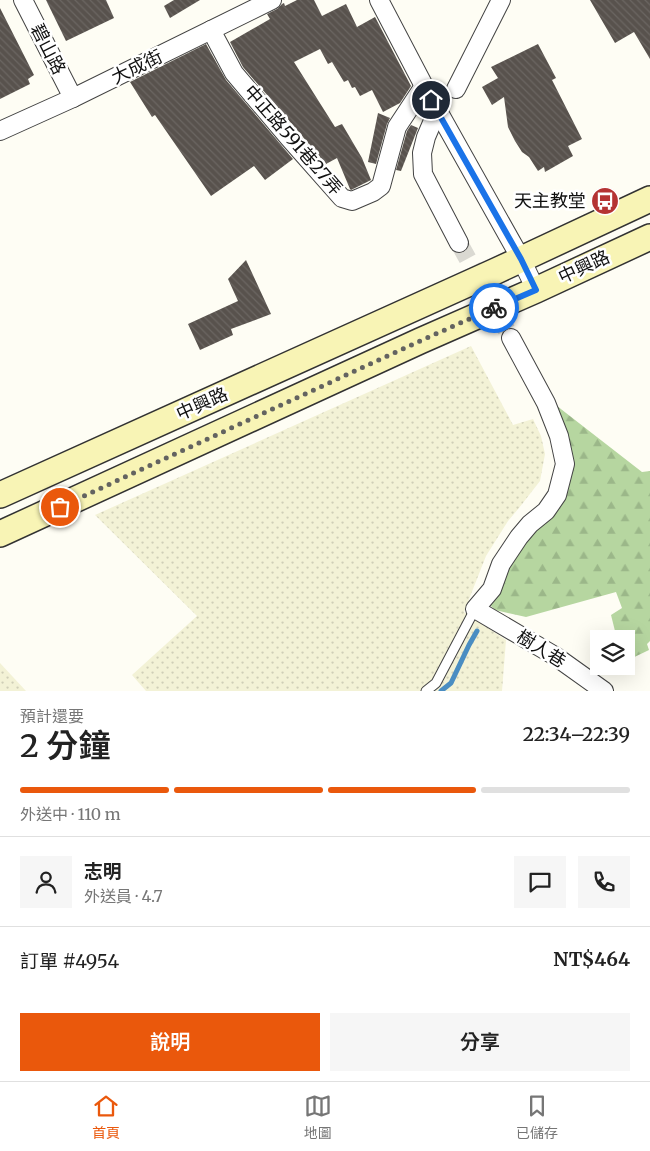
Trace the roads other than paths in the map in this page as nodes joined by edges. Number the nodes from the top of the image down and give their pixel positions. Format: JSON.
{"nodes":[{"id":1,"x":23,"y":0,"type":"edge"},
{"id":2,"x":272,"y":0,"type":"edge"},
{"id":3,"x":379,"y":0,"type":"edge"},
{"id":4,"x":502,"y":0,"type":"edge"},
{"id":5,"x":210,"y":30,"type":"junction"},
{"id":6,"x":424,"y":86,"type":"junction"},
{"id":7,"x":456,"y":89,"type":"dead end"},
{"id":8,"x":73,"y":98,"type":"junction"},
{"id":9,"x":439,"y":114,"type":"junction"},
{"id":10,"x":0,"y":130,"type":"edge"},
{"id":11,"x":650,"y":199,"type":"edge"},
{"id":12,"x":650,"y":237,"type":"edge"},
{"id":13,"x":459,"y":243,"type":"tunnel mouth"},
{"id":14,"x":521,"y":259,"type":"junction"},
{"id":15,"x":536,"y":290,"type":"junction"},
{"id":16,"x":511,"y":338,"type":"tunnel mouth"},
{"id":17,"x":0,"y":495,"type":"edge"},
{"id":18,"x":0,"y":534,"type":"edge"},
{"id":19,"x":475,"y":609,"type":"junction"},
{"id":20,"x":426,"y":691,"type":"edge"},
{"id":21,"x":604,"y":691,"type":"edge"}],
"edges":[{"from":1,"to":8,"type":"street","name":"碧山路"},
{"from":2,"to":5,"type":"street","name":"大成街"},
{"from":3,"to":6,"type":"street"},
{"from":4,"to":7,"type":"street"},
{"from":5,"to":6,"type":"street","name":"中正路591巷27弄"},
{"from":5,"to":8,"type":"street","name":"大成街"},
{"from":6,"to":9,"type":"street"},
{"from":8,"to":10,"type":"street","name":"大成街"},
{"from":9,"to":13,"type":"street"},
{"from":9,"to":14,"type":"street"},
{"from":11,"to":14,"type":"street","name":"中興路"},
{"from":12,"to":15,"type":"street","name":"中興路"},
{"from":14,"to":15,"type":"street"},
{"from":14,"to":17,"type":"street","name":"中興路"},
{"from":15,"to":18,"type":"street","name":"中興路"},
{"from":16,"to":19,"type":"street"},
{"from":19,"to":20,"type":"lane"},
{"from":19,"to":21,"type":"street","name":"樹人巷"}]}
